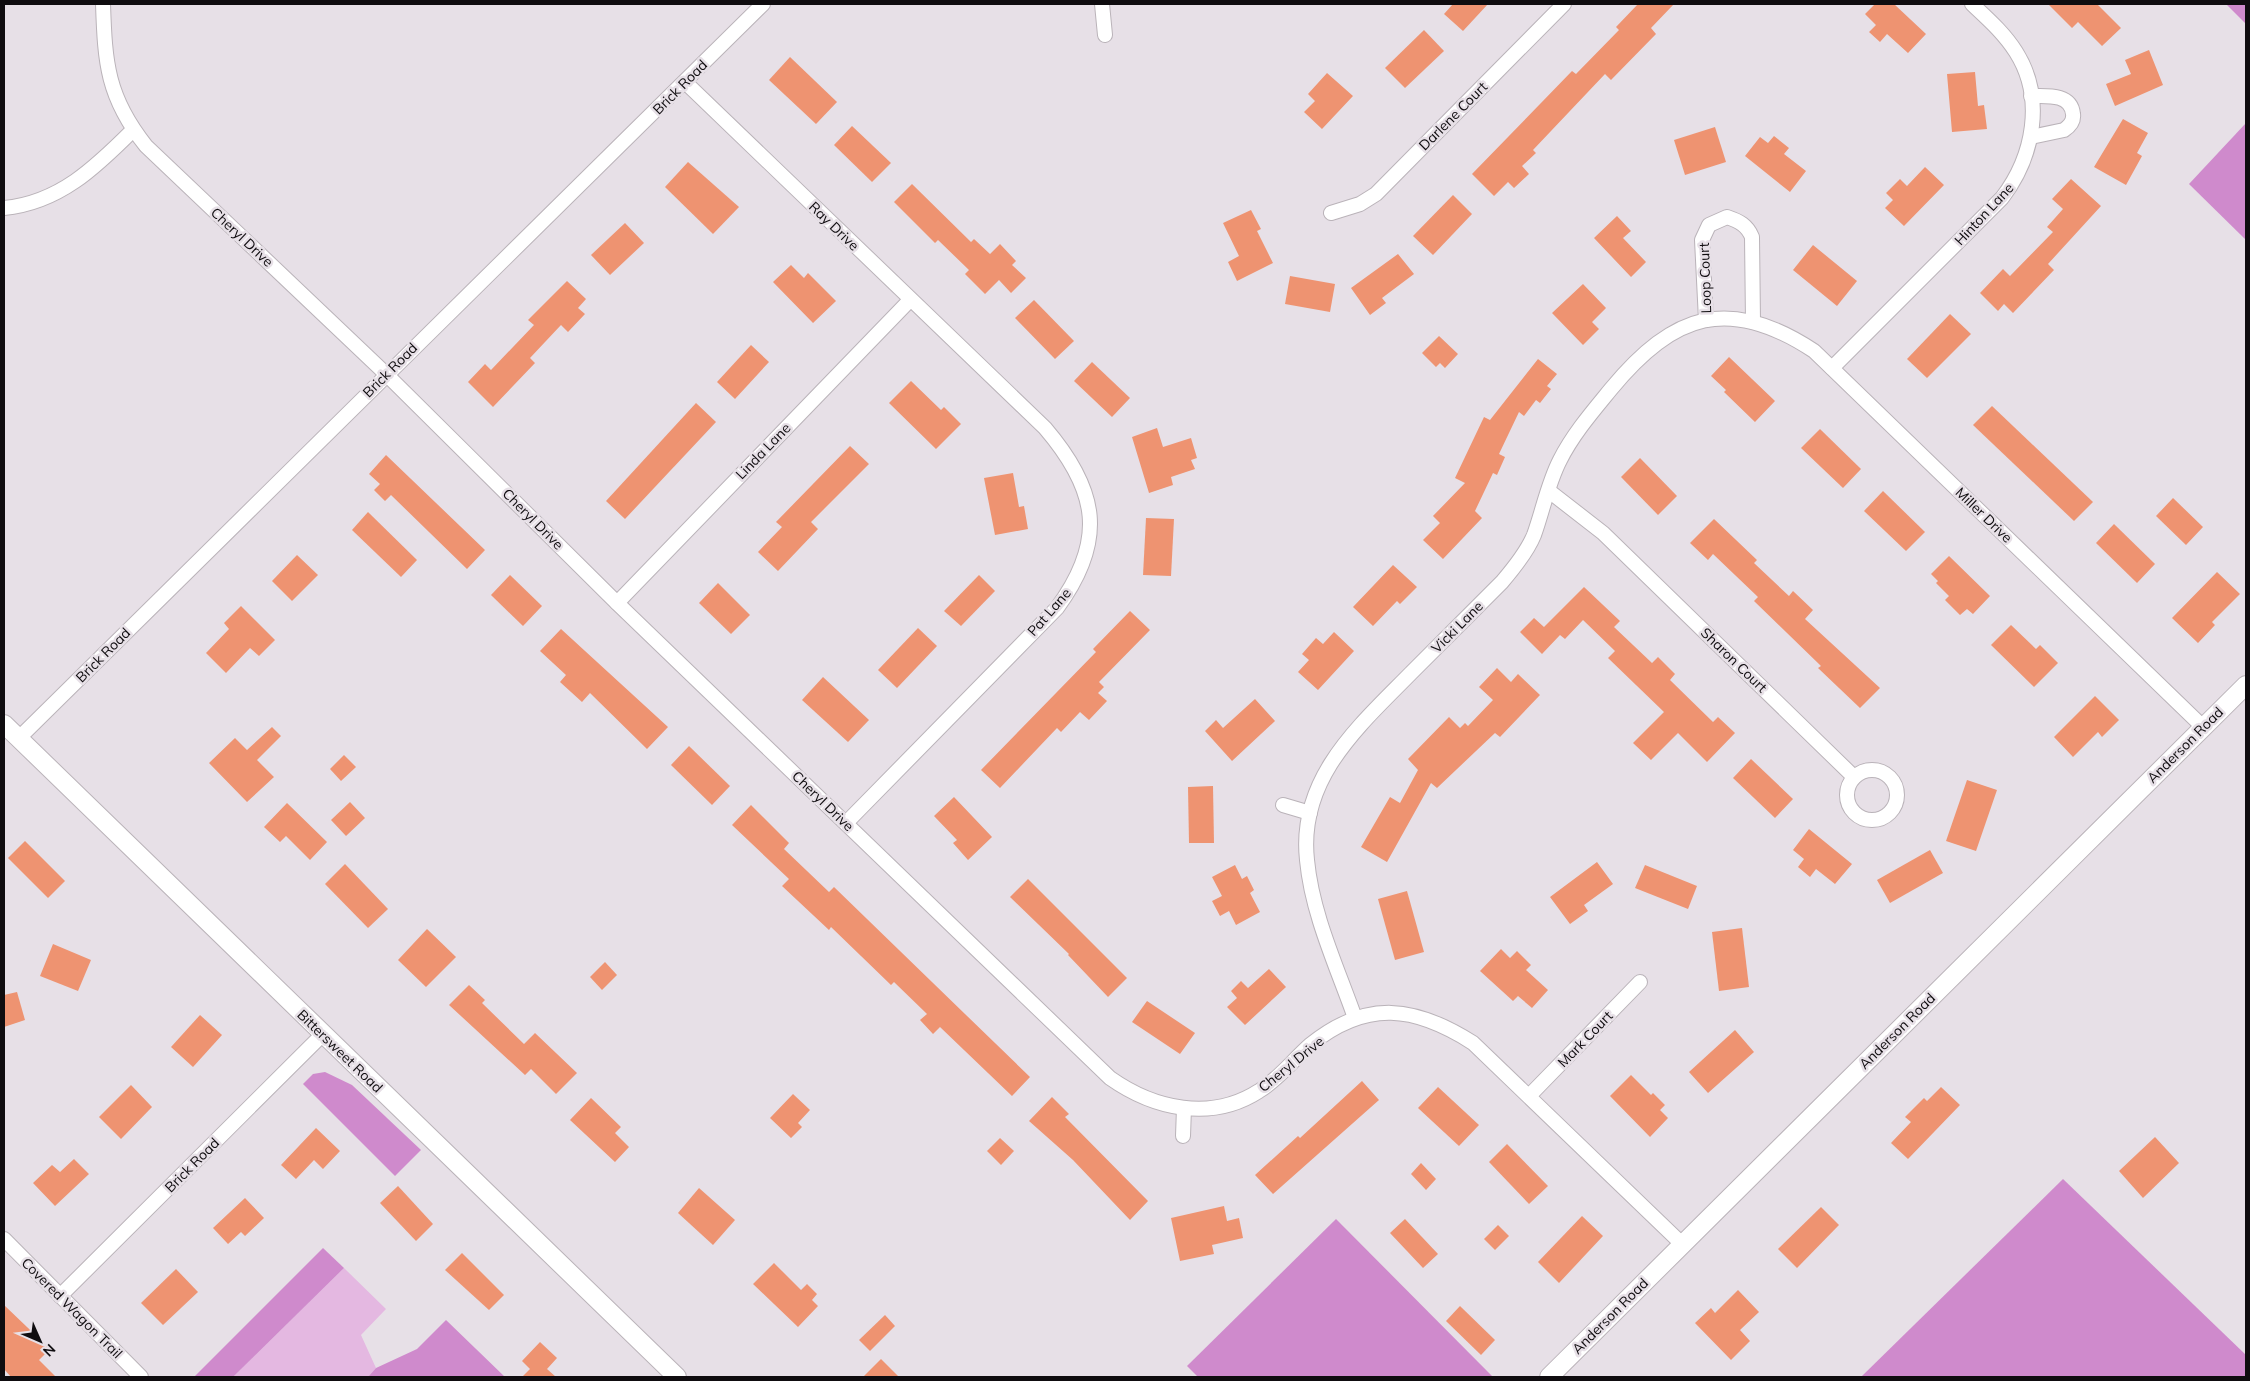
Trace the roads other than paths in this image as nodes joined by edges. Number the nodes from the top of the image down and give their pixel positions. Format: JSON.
{"nodes":[{"id":1,"x":103,"y":4,"type":"edge"},
{"id":2,"x":764,"y":4,"type":"edge"},
{"id":3,"x":1102,"y":4,"type":"edge"},
{"id":4,"x":1564,"y":4,"type":"edge"},
{"id":5,"x":1972,"y":4,"type":"edge"},
{"id":6,"x":1105,"y":35,"type":"dead end"},
{"id":7,"x":685,"y":82,"type":"junction"},
{"id":8,"x":2031,"y":96,"type":"junction"},
{"id":9,"x":133,"y":130,"type":"junction"},
{"id":10,"x":2031,"y":137,"type":"junction"},
{"id":11,"x":4,"y":208,"type":"edge"},
{"id":12,"x":1331,"y":213,"type":"dead end"},
{"id":13,"x":910,"y":300,"type":"junction"},
{"id":14,"x":1706,"y":320,"type":"junction"},
{"id":15,"x":1753,"y":322,"type":"junction"},
{"id":16,"x":1832,"y":368,"type":"junction"},
{"id":17,"x":984,"y":370,"type":"joint"},
{"id":18,"x":386,"y":374,"type":"junction"},
{"id":19,"x":1549,"y":490,"type":"junction"},
{"id":20,"x":617,"y":603,"type":"junction"},
{"id":21,"x":2246,"y":685,"type":"edge"},
{"id":22,"x":4,"y":724,"type":"edge"},
{"id":23,"x":2202,"y":727,"type":"junction"},
{"id":24,"x":19,"y":738,"type":"junction"},
{"id":25,"x":1854,"y":777,"type":"junction"},
{"id":26,"x":1283,"y":806,"type":"dead end"},
{"id":27,"x":1310,"y":813,"type":"junction"},
{"id":28,"x":846,"y":823,"type":"junction"},
{"id":29,"x":1640,"y":982,"type":"dead end"},
{"id":30,"x":1355,"y":1018,"type":"junction"},
{"id":31,"x":323,"y":1034,"type":"junction"},
{"id":32,"x":1530,"y":1095,"type":"junction"},
{"id":33,"x":1184,"y":1108,"type":"junction"},
{"id":34,"x":1183,"y":1136,"type":"dead end"},
{"id":35,"x":4,"y":1239,"type":"edge"},
{"id":36,"x":1682,"y":1244,"type":"junction"},
{"id":37,"x":60,"y":1296,"type":"junction"},
{"id":38,"x":141,"y":1377,"type":"edge"},
{"id":39,"x":677,"y":1377,"type":"edge"},
{"id":40,"x":1549,"y":1377,"type":"edge"}],
"edges":[{"from":1,"to":9,"type":"street","name":"Cheryl Drive"},
{"from":2,"to":7,"type":"street","name":"Brick Road"},
{"from":3,"to":6,"type":"street"},
{"from":4,"to":12,"type":"street","name":"Darlene Court"},
{"from":5,"to":8,"type":"street","name":"Hinton Lane"},
{"from":7,"to":13,"type":"street","name":"Ray Drive"},
{"from":7,"to":18,"type":"street","name":"Brick Road"},
{"from":8,"to":10,"type":"street","name":"Hinton Lane"},
{"from":8,"to":10,"type":"street"},
{"from":9,"to":11,"type":"street"},
{"from":9,"to":18,"type":"street","name":"Cheryl Drive"},
{"from":10,"to":16,"type":"street","name":"Hinton Lane"},
{"from":13,"to":17,"type":"street","name":"Ray Drive"},
{"from":13,"to":20,"type":"street","name":"Linda Lane"},
{"from":14,"to":15,"type":"street","name":"Vicki Lane"},
{"from":14,"to":15,"type":"street","name":"Loop Court"},
{"from":14,"to":19,"type":"street","name":"Vicki Lane"},
{"from":15,"to":16,"type":"street","name":"Miller Drive"},
{"from":16,"to":23,"type":"street","name":"Miller Drive"},
{"from":17,"to":28,"type":"street","name":"Pat Lane"},
{"from":18,"to":20,"type":"street","name":"Cheryl Drive"},
{"from":18,"to":24,"type":"street","name":"Brick Road"},
{"from":19,"to":25,"type":"street","name":"Sharon Court"},
{"from":19,"to":27,"type":"street","name":"Vicki Lane"},
{"from":20,"to":28,"type":"street","name":"Cheryl Drive"},
{"from":21,"to":23,"type":"street","name":"Anderson Road"},
{"from":22,"to":24,"type":"street","name":"Bittersweet Road"},
{"from":23,"to":36,"type":"street","name":"Anderson Road"},
{"from":24,"to":31,"type":"street","name":"Bittersweet Road"},
{"from":25,"to":25,"type":"street"},
{"from":26,"to":27,"type":"street"},
{"from":27,"to":30,"type":"street","name":"Vicki Lane"},
{"from":28,"to":33,"type":"street","name":"Cheryl Drive"},
{"from":29,"to":32,"type":"street","name":"Mark Court"},
{"from":30,"to":32,"type":"street","name":"Cheryl Drive"},
{"from":30,"to":33,"type":"street","name":"Cheryl Drive"},
{"from":31,"to":37,"type":"street","name":"Brick Road"},
{"from":31,"to":39,"type":"street","name":"Bittersweet Road"},
{"from":32,"to":36,"type":"street","name":"Cheryl Drive"},
{"from":33,"to":34,"type":"street"},
{"from":35,"to":37,"type":"street","name":"Covered Wagon Trail"},
{"from":36,"to":40,"type":"street","name":"Anderson Road"},
{"from":37,"to":38,"type":"street","name":"Covered Wagon Trail"}]}
